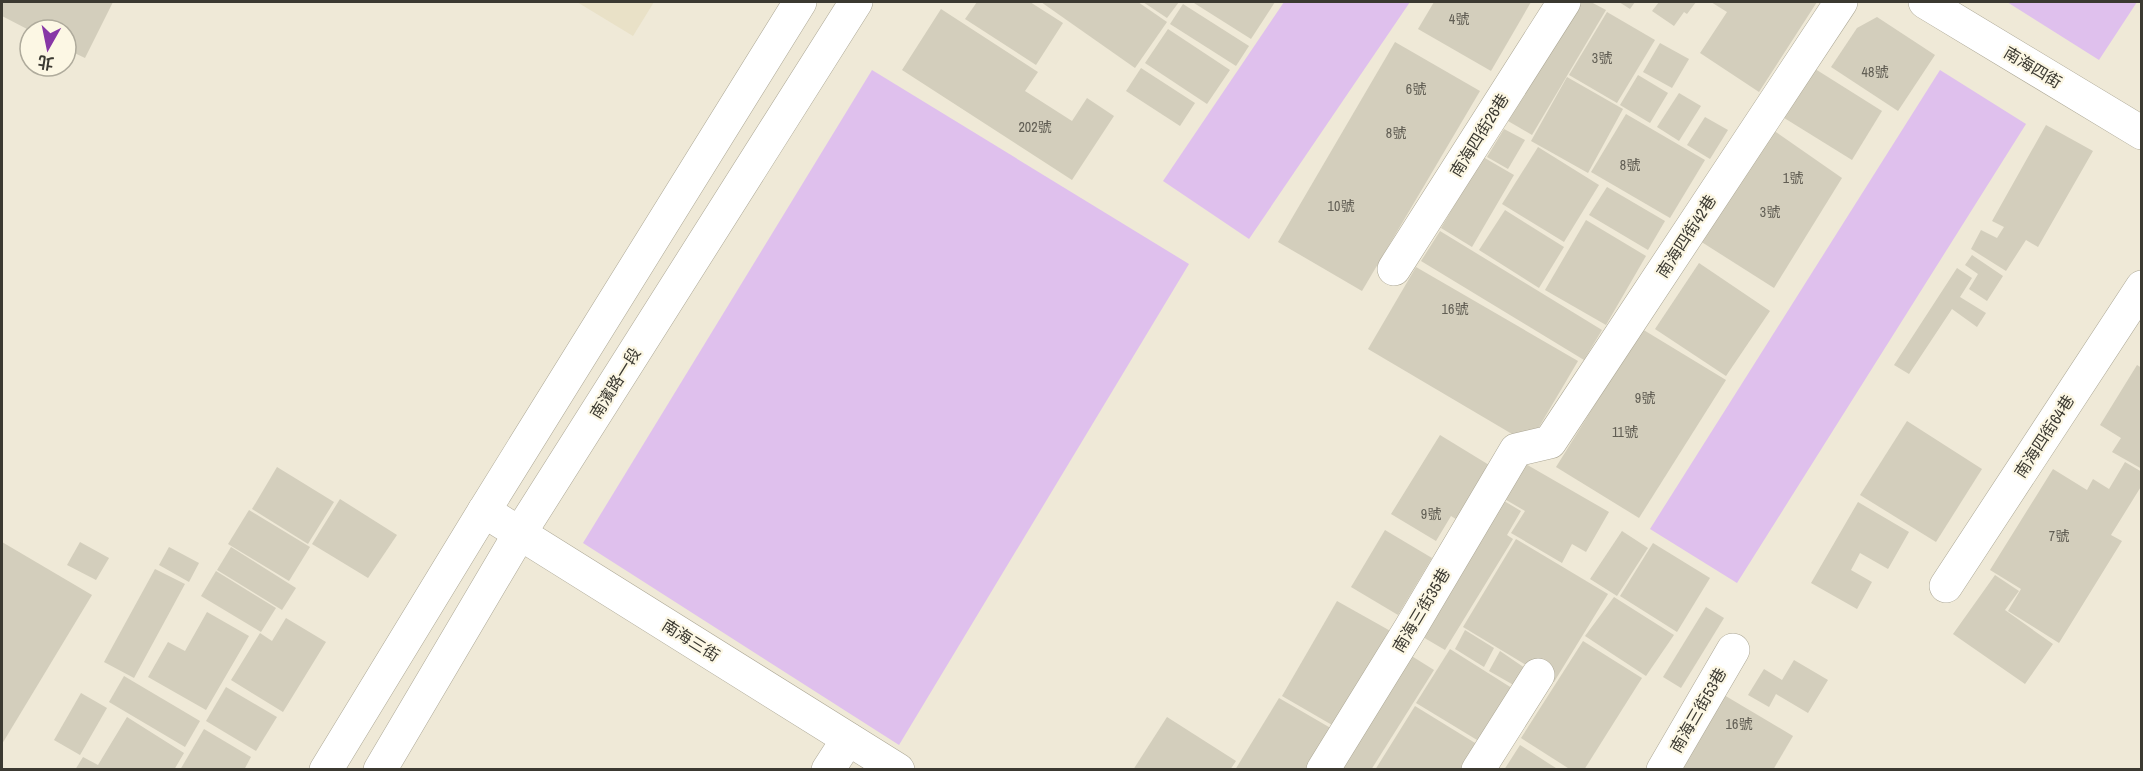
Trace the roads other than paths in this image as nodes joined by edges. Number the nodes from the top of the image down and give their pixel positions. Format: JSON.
{"nodes":[{"id":1,"x":800,"y":2,"type":"edge"},
{"id":2,"x":856,"y":2,"type":"edge"},
{"id":3,"x":1564,"y":2,"type":"edge"},
{"id":4,"x":1841,"y":2,"type":"edge"},
{"id":5,"x":1925,"y":2,"type":"edge"},
{"id":6,"x":2142,"y":133,"type":"edge"},
{"id":7,"x":1394,"y":269,"type":"dead end"},
{"id":8,"x":2142,"y":287,"type":"edge"},
{"id":9,"x":1516,"y":450,"type":"joint"},
{"id":10,"x":484,"y":512,"type":"junction"},
{"id":11,"x":520,"y":533,"type":"junction"},
{"id":12,"x":1946,"y":586,"type":"dead end"},
{"id":13,"x":1733,"y":650,"type":"dead end"},
{"id":14,"x":1538,"y":675,"type":"dead end"},
{"id":15,"x":854,"y":752,"type":"edge"},
{"id":16,"x":326,"y":770,"type":"edge"},
{"id":17,"x":380,"y":770,"type":"edge"},
{"id":18,"x":828,"y":770,"type":"edge"},
{"id":19,"x":898,"y":770,"type":"edge"},
{"id":20,"x":1323,"y":770,"type":"edge"},
{"id":21,"x":1478,"y":770,"type":"edge"},
{"id":22,"x":1663,"y":770,"type":"edge"}],
"edges":[{"from":1,"to":10,"type":"main road"},
{"from":2,"to":11,"type":"main road","name":"南濱路一段"},
{"from":3,"to":7,"type":"main road","name":"南海四街26巷"},
{"from":4,"to":9,"type":"main road","name":"南海四街42巷"},
{"from":5,"to":6,"type":"main road","name":"南海四街"},
{"from":8,"to":12,"type":"main road","name":"南海四街64巷"},
{"from":9,"to":20,"type":"main road","name":"南海三街35巷"},
{"from":10,"to":11,"type":"main road","name":"南海三街"},
{"from":10,"to":16,"type":"main road"},
{"from":11,"to":15,"type":"main road","name":"南海三街"},
{"from":11,"to":17,"type":"main road","name":"南濱路一段"},
{"from":13,"to":22,"type":"main road","name":"南海三街53巷"},
{"from":14,"to":21,"type":"main road"},
{"from":15,"to":18,"type":"main road"},
{"from":15,"to":19,"type":"main road","name":"南海三街"}]}
